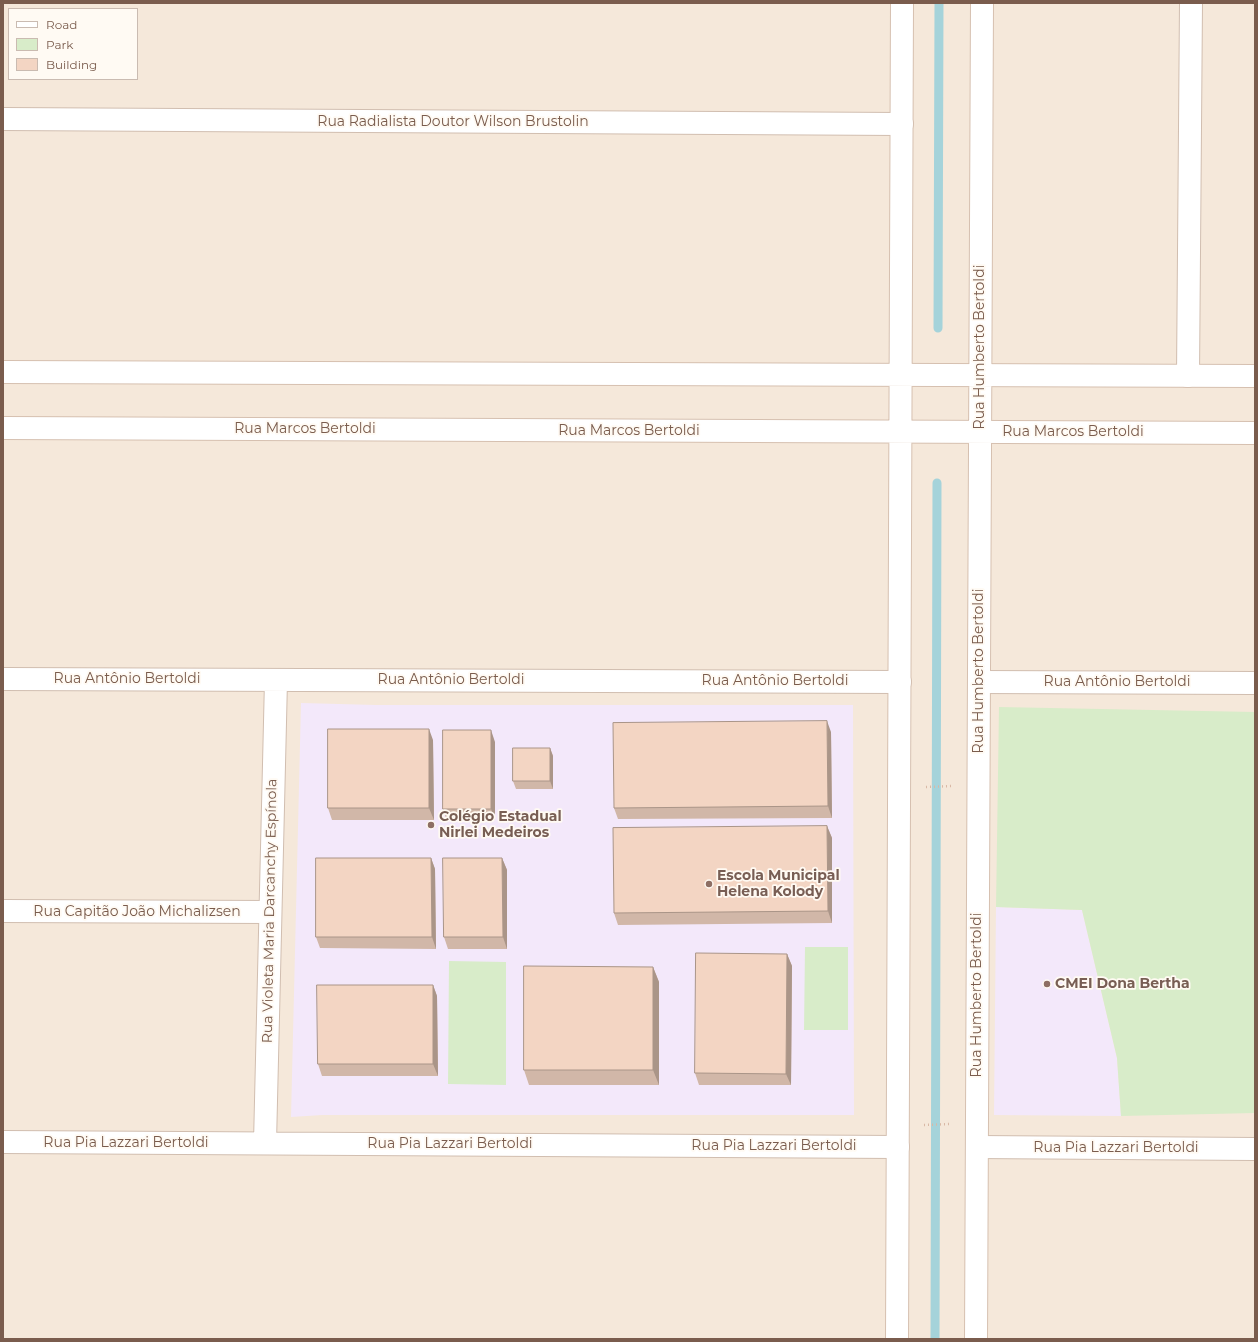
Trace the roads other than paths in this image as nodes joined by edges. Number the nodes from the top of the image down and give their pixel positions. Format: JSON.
{"nodes":[{"id":1,"x":902,"y":3,"type":"edge"},
{"id":2,"x":982,"y":3,"type":"edge"},
{"id":3,"x":1191,"y":3,"type":"edge"},
{"id":4,"x":3,"y":120,"type":"edge"},
{"id":5,"x":902,"y":124,"type":"junction"},
{"id":6,"x":3,"y":372,"type":"edge"},
{"id":7,"x":901,"y":375,"type":"junction"},
{"id":8,"x":980,"y":375,"type":"junction"},
{"id":9,"x":1188,"y":376,"type":"junction"},
{"id":10,"x":1255,"y":376,"type":"edge"},
{"id":11,"x":3,"y":428,"type":"edge"},
{"id":12,"x":901,"y":432,"type":"junction"},
{"id":13,"x":980,"y":432,"type":"junction"},
{"id":14,"x":1255,"y":433,"type":"edge"},
{"id":15,"x":3,"y":679,"type":"edge"},
{"id":16,"x":276,"y":680,"type":"junction"},
{"id":17,"x":900,"y":682,"type":"junction"},
{"id":18,"x":979,"y":682,"type":"junction"},
{"id":19,"x":1255,"y":683,"type":"edge"},
{"id":20,"x":3,"y":911,"type":"edge"},
{"id":21,"x":270,"y":912,"type":"junction"},
{"id":22,"x":3,"y":1142,"type":"edge"},
{"id":23,"x":265,"y":1143,"type":"junction"},
{"id":24,"x":898,"y":1147,"type":"junction"},
{"id":25,"x":977,"y":1147,"type":"junction"},
{"id":26,"x":1255,"y":1149,"type":"edge"},
{"id":27,"x":897,"y":1339,"type":"edge"},
{"id":28,"x":976,"y":1339,"type":"edge"}],
"edges":[{"from":1,"to":5,"type":"street"},
{"from":2,"to":8,"type":"street","name":"Rua Humberto Bertoldi"},
{"from":3,"to":9,"type":"street"},
{"from":4,"to":5,"type":"street","name":"Rua Radialista Doutor Wilson Brustolin"},
{"from":5,"to":7,"type":"street"},
{"from":6,"to":7,"type":"street"},
{"from":7,"to":8,"type":"street"},
{"from":7,"to":12,"type":"street"},
{"from":8,"to":9,"type":"street"},
{"from":8,"to":13,"type":"street","name":"Rua Humberto Bertoldi"},
{"from":9,"to":10,"type":"street"},
{"from":11,"to":12,"type":"street","name":"Rua Marcos Bertoldi"},
{"from":12,"to":13,"type":"street","name":"Rua Marcos Bertoldi"},
{"from":12,"to":17,"type":"street"},
{"from":13,"to":14,"type":"street","name":"Rua Marcos Bertoldi"},
{"from":13,"to":18,"type":"street","name":"Rua Humberto Bertoldi"},
{"from":15,"to":16,"type":"street","name":"Rua Antônio Bertoldi"},
{"from":16,"to":17,"type":"street","name":"Rua Antônio Bertoldi"},
{"from":16,"to":21,"type":"street","name":"Rua Violeta Maria Darcanchy Espínola"},
{"from":17,"to":24,"type":"street"},
{"from":18,"to":19,"type":"street","name":"Rua Antônio Bertoldi"},
{"from":18,"to":25,"type":"street","name":"Rua Humberto Bertoldi"},
{"from":20,"to":21,"type":"street","name":"Rua Capitão João Michalizsen"},
{"from":21,"to":23,"type":"street","name":"Rua Violeta Maria Darcanchy Espínola"},
{"from":22,"to":23,"type":"street","name":"Rua Pia Lazzari Bertoldi"},
{"from":23,"to":24,"type":"street","name":"Rua Pia Lazzari Bertoldi"},
{"from":24,"to":27,"type":"street"},
{"from":25,"to":26,"type":"street","name":"Rua Pia Lazzari Bertoldi"},
{"from":25,"to":28,"type":"street","name":"Rua Humberto Bertoldi"}]}
